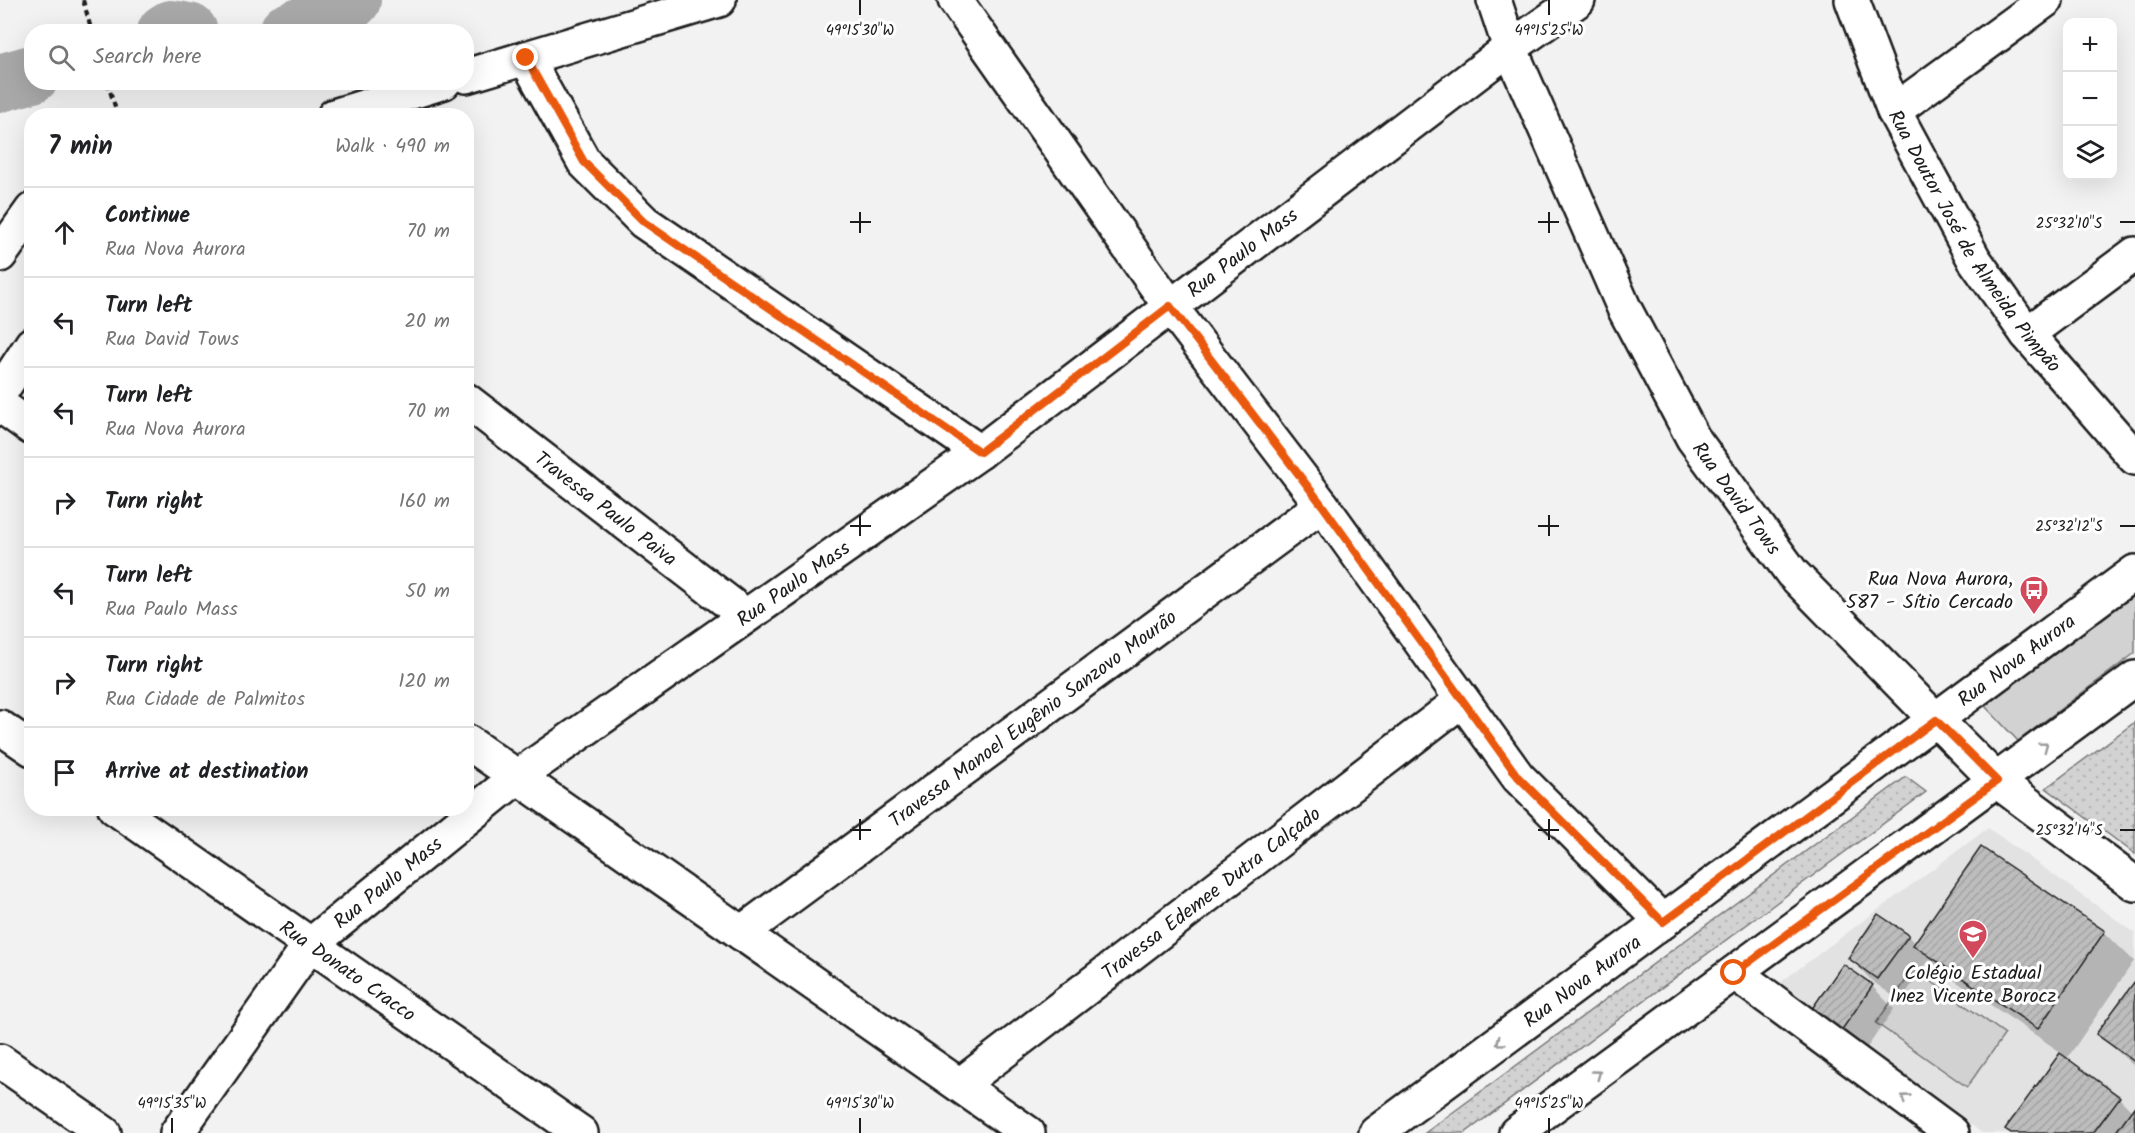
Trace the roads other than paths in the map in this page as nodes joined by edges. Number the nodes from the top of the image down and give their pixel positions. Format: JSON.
{"nodes":[{"id":1,"x":720,"y":0,"type":"edge"},
{"id":2,"x":955,"y":0,"type":"edge"},
{"id":3,"x":1494,"y":0,"type":"edge"},
{"id":4,"x":1578,"y":0,"type":"edge"},
{"id":5,"x":1852,"y":0,"type":"edge"},
{"id":6,"x":2046,"y":0,"type":"edge"},
{"id":7,"x":1510,"y":48,"type":"junction"},
{"id":8,"x":526,"y":58,"type":"junction"},
{"id":9,"x":474,"y":74,"type":"edge"},
{"id":10,"x":418,"y":90,"type":"edge"},
{"id":11,"x":360,"y":108,"type":"edge"},
{"id":12,"x":1894,"y":111,"type":"junction"},
{"id":13,"x":24,"y":210,"type":"edge"},
{"id":14,"x":0,"y":214,"type":"edge"},
{"id":15,"x":24,"y":220,"type":"edge"},
{"id":16,"x":2135,"y":254,"type":"edge"},
{"id":17,"x":0,"y":255,"type":"edge"},
{"id":18,"x":1170,"y":306,"type":"junction"},
{"id":19,"x":2026,"y":334,"type":"junction"},
{"id":20,"x":24,"y":356,"type":"edge"},
{"id":21,"x":0,"y":393,"type":"edge"},
{"id":22,"x":0,"y":405,"type":"edge"},
{"id":23,"x":474,"y":406,"type":"edge"},
{"id":24,"x":24,"y":422,"type":"edge"},
{"id":25,"x":980,"y":452,"type":"junction"},
{"id":26,"x":2135,"y":458,"type":"edge"},
{"id":27,"x":1322,"y":505,"type":"junction"},
{"id":28,"x":2135,"y":572,"type":"edge"},
{"id":29,"x":746,"y":616,"type":"junction"},
{"id":30,"x":2135,"y":678,"type":"edge"},
{"id":31,"x":1462,"y":700,"type":"junction"},
{"id":32,"x":1936,"y":720,"type":"junction"},
{"id":33,"x":0,"y":727,"type":"edge"},
{"id":34,"x":24,"y":744,"type":"edge"},
{"id":35,"x":474,"y":747,"type":"edge"},
{"id":36,"x":517,"y":777,"type":"junction"},
{"id":37,"x":1997,"y":781,"type":"junction"},
{"id":38,"x":474,"y":812,"type":"edge"},
{"id":39,"x":126,"y":816,"type":"edge"},
{"id":40,"x":469,"y":816,"type":"edge"},
{"id":41,"x":2135,"y":884,"type":"edge"},
{"id":42,"x":1663,"y":922,"type":"junction"},
{"id":43,"x":741,"y":933,"type":"junction"},
{"id":44,"x":309,"y":946,"type":"junction"},
{"id":45,"x":1734,"y":973,"type":"junction"},
{"id":46,"x":0,"y":1061,"type":"edge"},
{"id":47,"x":960,"y":1085,"type":"junction"},
{"id":48,"x":104,"y":1133,"type":"edge"},
{"id":49,"x":177,"y":1133,"type":"edge"},
{"id":50,"x":580,"y":1133,"type":"edge"},
{"id":51,"x":1028,"y":1133,"type":"edge"},
{"id":52,"x":1376,"y":1133,"type":"edge"},
{"id":53,"x":1516,"y":1133,"type":"edge"},
{"id":54,"x":1952,"y":1133,"type":"edge"}],
"edges":[{"from":1,"to":8,"type":"street"},
{"from":2,"to":18,"type":"street"},
{"from":3,"to":7,"type":"street","name":"Rua David Tows"},
{"from":4,"to":7,"type":"street","name":"Rua Paulo Mass"},
{"from":5,"to":12,"type":"street","name":"Rua Doutor José de Almeida Pimpão"},
{"from":6,"to":12,"type":"street"},
{"from":7,"to":18,"type":"street","name":"Rua Paulo Mass"},
{"from":7,"to":32,"type":"street","name":"Rua David Tows"},
{"from":8,"to":9,"type":"street"},
{"from":8,"to":25,"type":"street"},
{"from":10,"to":11,"type":"street"},
{"from":12,"to":19,"type":"street","name":"Rua Doutor José de Almeida Pimpão"},
{"from":13,"to":14,"type":"street"},
{"from":15,"to":17,"type":"street"},
{"from":16,"to":19,"type":"street"},
{"from":18,"to":25,"type":"street","name":"Rua Paulo Mass"},
{"from":18,"to":27,"type":"street"},
{"from":19,"to":26,"type":"street","name":"Rua Doutor José de Almeida Pimpão"},
{"from":20,"to":21,"type":"street"},
{"from":22,"to":24,"type":"street"},
{"from":23,"to":29,"type":"street","name":"Travessa Paulo Paiva"},
{"from":25,"to":29,"type":"street","name":"Rua Paulo Mass"},
{"from":27,"to":31,"type":"street"},
{"from":27,"to":43,"type":"street","name":"Travessa Manoel Eugênio Sanzovo Mourão"},
{"from":28,"to":32,"type":"street","name":"Rua Nova Aurora"},
{"from":29,"to":36,"type":"street","name":"Rua Paulo Mass"},
{"from":37,"to":30,"type":"street","one_way":true},
{"from":31,"to":42,"type":"street"},
{"from":31,"to":47,"type":"street","name":"Travessa Edemee Dutra Calçado"},
{"from":32,"to":37,"type":"street","name":"Rua David Tows"},
{"from":32,"to":42,"type":"street","name":"Rua Nova Aurora"},
{"from":33,"to":34,"type":"street"},
{"from":35,"to":36,"type":"street"},
{"from":36,"to":38,"type":"street","name":"Rua Paulo Mass"},
{"from":36,"to":43,"type":"street"},
{"from":37,"to":41,"type":"street","name":"Rua David Tows"},
{"from":37,"to":45,"type":"street"},
{"from":39,"to":44,"type":"street","name":"Rua Donato Cracco"},
{"from":40,"to":44,"type":"street","name":"Rua Paulo Mass"},
{"from":42,"to":52,"type":"street","name":"Rua Nova Aurora","one_way":true},
{"from":43,"to":47,"type":"street"},
{"from":44,"to":49,"type":"street","name":"Rua Paulo Mass"},
{"from":44,"to":50,"type":"street","name":"Rua Donato Cracco"},
{"from":53,"to":45,"type":"street","one_way":true},
{"from":54,"to":45,"type":"street","one_way":true},
{"from":46,"to":48,"type":"street"},
{"from":47,"to":51,"type":"street"}]}
